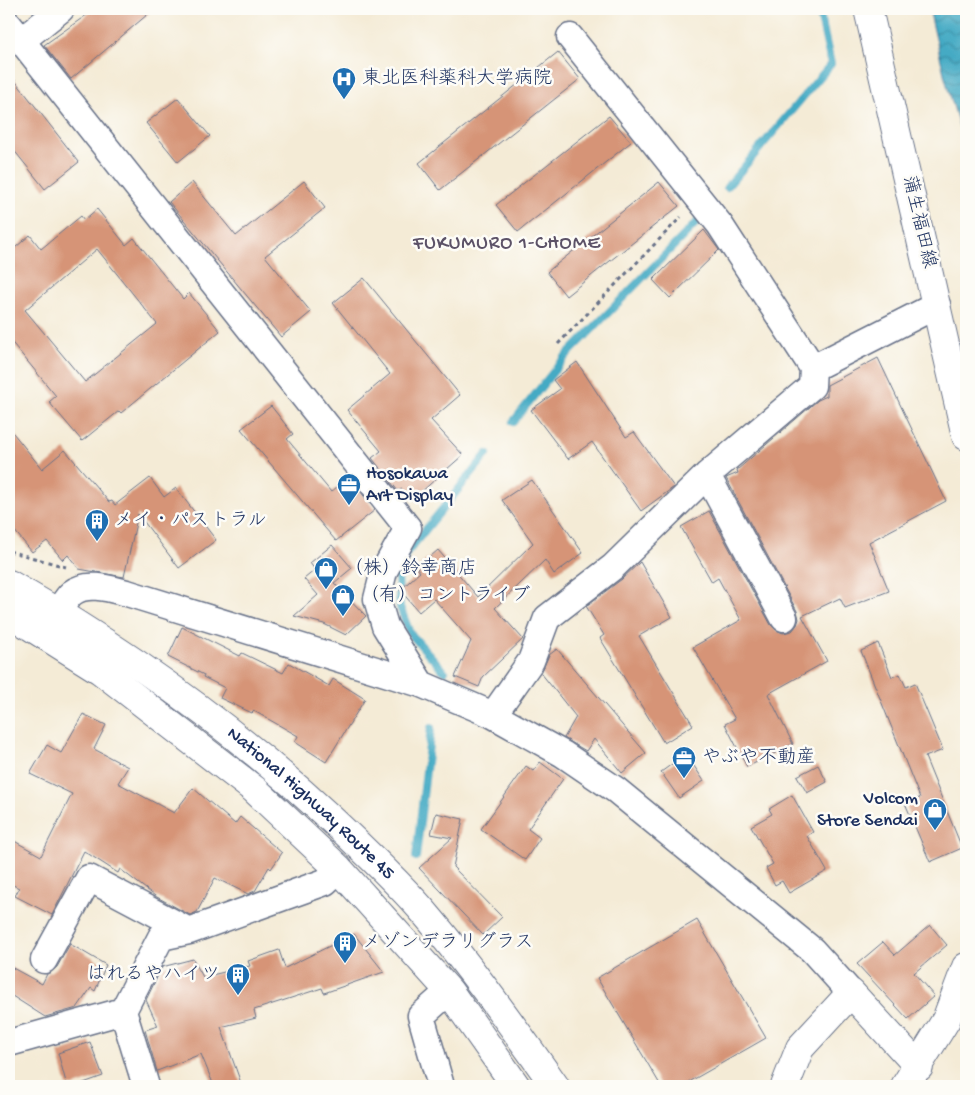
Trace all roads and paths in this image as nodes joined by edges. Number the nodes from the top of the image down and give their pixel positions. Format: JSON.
{"nodes":[{"id":1,"x":61,"y":9,"type":"edge"},
{"id":2,"x":868,"y":9,"type":"edge"},
{"id":3,"x":15,"y":33,"type":"edge"},
{"id":4,"x":570,"y":37,"type":"dead end"},
{"id":5,"x":700,"y":198,"type":"junction"},
{"id":6,"x":937,"y":305,"type":"junction"},
{"id":7,"x":558,"y":344,"type":"dead end"},
{"id":8,"x":812,"y":368,"type":"junction"},
{"id":9,"x":966,"y":436,"type":"edge"},
{"id":10,"x":707,"y":475,"type":"junction"},
{"id":11,"x":9,"y":551,"type":"edge"},
{"id":12,"x":72,"y":569,"type":"dead end"},
{"id":13,"x":9,"y":584,"type":"edge"},
{"id":14,"x":58,"y":612,"type":"junction"},
{"id":15,"x":9,"y":613,"type":"edge"},
{"id":16,"x":784,"y":618,"type":"dead end"},
{"id":17,"x":421,"y":684,"type":"junction"},
{"id":18,"x":493,"y":716,"type":"junction"},
{"id":19,"x":339,"y":869,"type":"junction"},
{"id":20,"x":189,"y":931,"type":"junction"},
{"id":21,"x":44,"y":960,"type":"dead end"},
{"id":22,"x":966,"y":967,"type":"edge"},
{"id":23,"x":449,"y":991,"type":"junction"},
{"id":24,"x":851,"y":993,"type":"junction"},
{"id":25,"x":123,"y":1011,"type":"junction"},
{"id":26,"x":9,"y":1043,"type":"edge"},
{"id":27,"x":912,"y":1077,"type":"edge"},
{"id":28,"x":146,"y":1086,"type":"edge"},
{"id":29,"x":441,"y":1086,"type":"edge"},
{"id":30,"x":516,"y":1086,"type":"edge"},
{"id":31,"x":555,"y":1086,"type":"edge"},
{"id":32,"x":785,"y":1086,"type":"edge"}],
"edges":[{"from":1,"to":3,"type":"street"},
{"from":2,"to":6,"type":"main road","name":"蒲生福田線"},
{"from":3,"to":17,"type":"street"},
{"from":4,"to":5,"type":"street"},
{"from":5,"to":7,"type":"path"},
{"from":5,"to":8,"type":"street"},
{"from":6,"to":8,"type":"street"},
{"from":6,"to":9,"type":"main road","name":"蒲生福田線"},
{"from":8,"to":10,"type":"street"},
{"from":10,"to":16,"type":"street"},
{"from":10,"to":18,"type":"street"},
{"from":11,"to":12,"type":"path"},
{"from":13,"to":14,"type":"main road","name":"National Highway Route 45"},
{"from":14,"to":17,"type":"street"},
{"from":14,"to":31,"type":"main road","name":"National Highway Route 45"},
{"from":15,"to":19,"type":"main road","name":"National Highway Route 45"},
{"from":17,"to":18,"type":"street"},
{"from":18,"to":24,"type":"street"},
{"from":19,"to":20,"type":"street"},
{"from":19,"to":23,"type":"main road","name":"National Highway Route 45"},
{"from":20,"to":21,"type":"street"},
{"from":20,"to":25,"type":"street"},
{"from":22,"to":27,"type":"main road"},
{"from":23,"to":29,"type":"street"},
{"from":23,"to":30,"type":"main road","name":"National Highway Route 45"},
{"from":24,"to":27,"type":"main road"},
{"from":24,"to":32,"type":"main road"},
{"from":25,"to":26,"type":"street"},
{"from":25,"to":28,"type":"street"}]}
